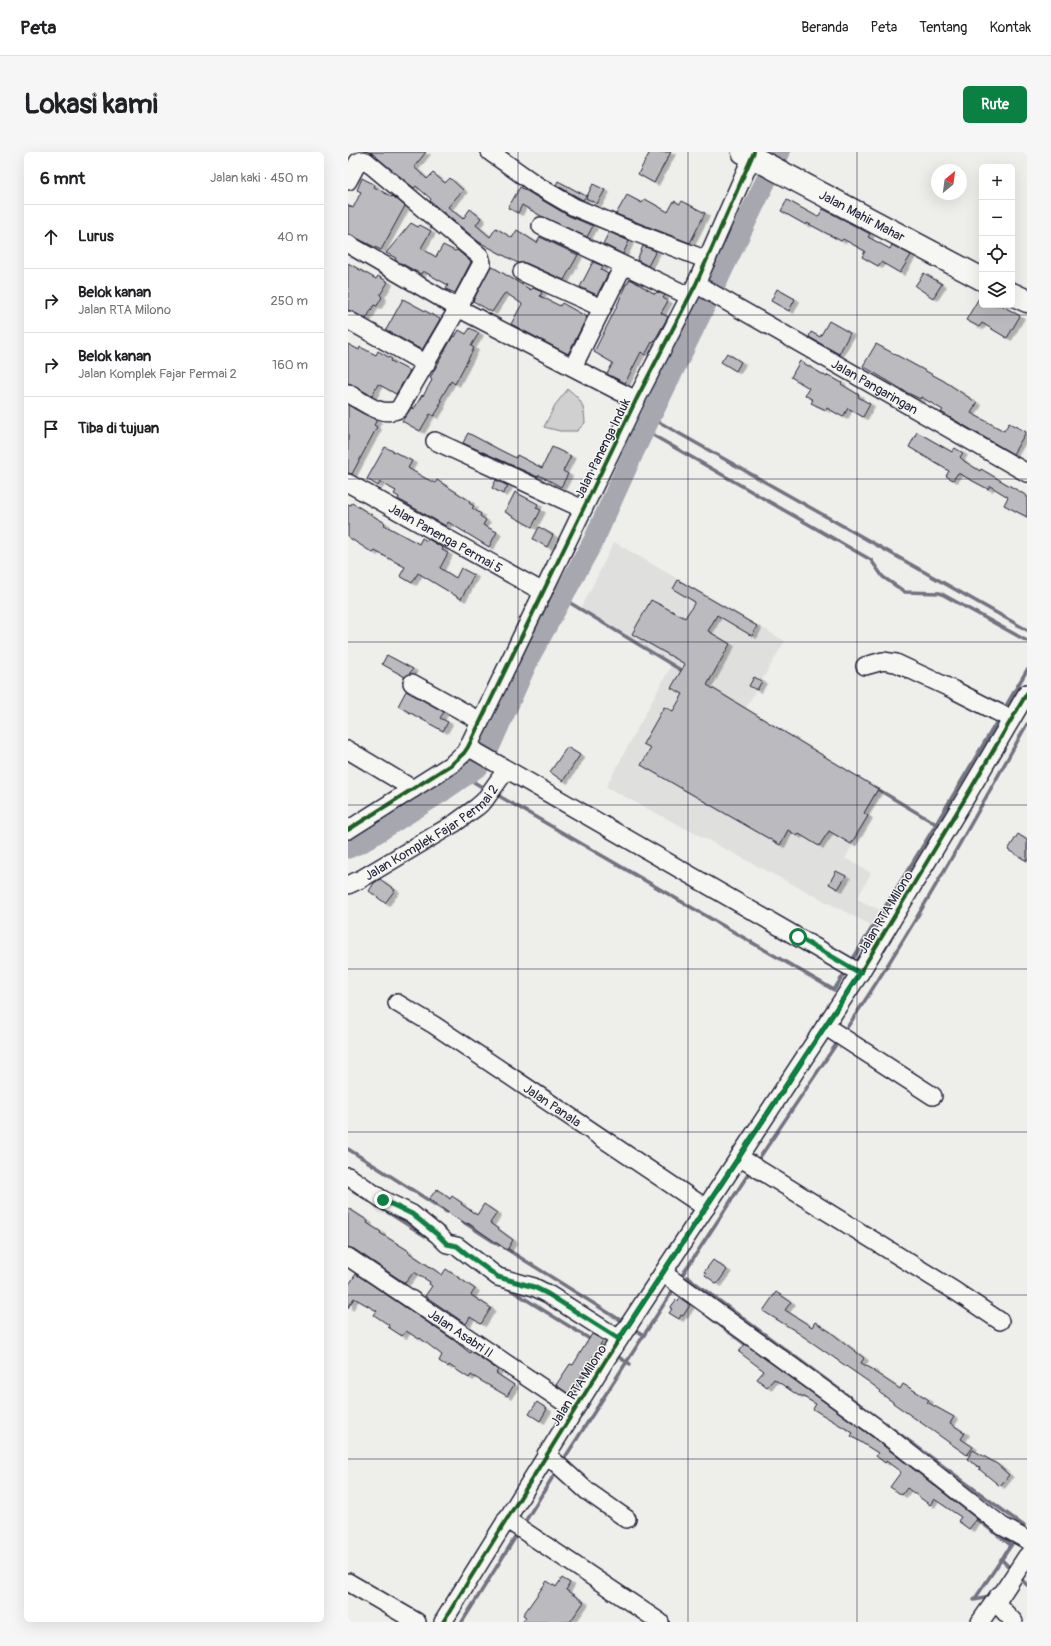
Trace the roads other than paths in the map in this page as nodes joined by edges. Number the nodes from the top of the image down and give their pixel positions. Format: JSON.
{"nodes":[{"id":1,"x":490,"y":152,"type":"edge"},
{"id":2,"x":752,"y":155,"type":"edge"},
{"id":3,"x":348,"y":180,"type":"edge"},
{"id":4,"x":541,"y":226,"type":"dead end"},
{"id":5,"x":348,"y":244,"type":"edge"},
{"id":6,"x":707,"y":260,"type":"junction"},
{"id":7,"x":623,"y":266,"type":"junction"},
{"id":8,"x":522,"y":272,"type":"dead end"},
{"id":9,"x":979,"y":277,"type":"edge"},
{"id":10,"x":696,"y":289,"type":"junction"},
{"id":11,"x":1015,"y":296,"type":"edge"},
{"id":12,"x":1027,"y":302,"type":"edge"},
{"id":13,"x":458,"y":308,"type":"junction"},
{"id":14,"x":602,"y":308,"type":"junction"},
{"id":15,"x":348,"y":320,"type":"edge"},
{"id":16,"x":426,"y":364,"type":"junction"},
{"id":17,"x":573,"y":367,"type":"junction"},
{"id":18,"x":348,"y":393,"type":"edge"},
{"id":19,"x":636,"y":400,"type":"junction"},
{"id":20,"x":435,"y":441,"type":"dead end"},
{"id":21,"x":1027,"y":473,"type":"edge"},
{"id":22,"x":348,"y":483,"type":"edge"},
{"id":23,"x":583,"y":509,"type":"junction"},
{"id":24,"x":543,"y":592,"type":"junction"},
{"id":25,"x":865,"y":666,"type":"dead end"},
{"id":26,"x":412,"y":683,"type":"dead end"},
{"id":27,"x":1027,"y":693,"type":"edge"},
{"id":28,"x":1011,"y":719,"type":"junction"},
{"id":29,"x":480,"y":721,"type":"junction"},
{"id":30,"x":471,"y":749,"type":"junction"},
{"id":31,"x":348,"y":750,"type":"edge"},
{"id":32,"x":506,"y":770,"type":"junction"},
{"id":33,"x":413,"y":789,"type":"junction"},
{"id":34,"x":348,"y":830,"type":"edge"},
{"id":35,"x":348,"y":885,"type":"edge"},
{"id":36,"x":860,"y":973,"type":"junction"},
{"id":37,"x":397,"y":1003,"type":"dead end"},
{"id":38,"x":825,"y":1026,"type":"junction"},
{"id":39,"x":933,"y":1096,"type":"dead end"},
{"id":40,"x":739,"y":1157,"type":"junction"},
{"id":41,"x":348,"y":1176,"type":"edge"},
{"id":42,"x":706,"y":1208,"type":"junction"},
{"id":43,"x":348,"y":1257,"type":"edge"},
{"id":44,"x":663,"y":1273,"type":"junction"},
{"id":45,"x":1000,"y":1321,"type":"dead end"},
{"id":46,"x":619,"y":1339,"type":"junction"},
{"id":47,"x":574,"y":1409,"type":"junction"},
{"id":48,"x":546,"y":1454,"type":"junction"},
{"id":49,"x":506,"y":1519,"type":"junction"},
{"id":50,"x":627,"y":1519,"type":"dead end"},
{"id":51,"x":1026,"y":1545,"type":"edge"},
{"id":52,"x":348,"y":1582,"type":"edge"},
{"id":53,"x":999,"y":1596,"type":"junction"},
{"id":54,"x":448,"y":1620,"type":"edge"},
{"id":55,"x":418,"y":1622,"type":"edge"},
{"id":56,"x":660,"y":1622,"type":"edge"},
{"id":57,"x":980,"y":1622,"type":"edge"},
{"id":58,"x":1014,"y":1622,"type":"edge"}],
"edges":[{"from":1,"to":6,"type":"street"},
{"from":2,"to":6,"type":"street","name":"Jalan Panenga Induk"},
{"from":2,"to":9,"type":"highway","name":"Jalan Mahir Mahar"},
{"from":3,"to":13,"type":"street"},
{"from":4,"to":7,"type":"street","name":"Jalan Pangaringan"},
{"from":5,"to":13,"type":"street","name":"Jalan Panenga Induk"},
{"from":6,"to":10,"type":"street","name":"Jalan Panenga Induk"},
{"from":7,"to":10,"type":"street","name":"Jalan Pangaringan"},
{"from":7,"to":14,"type":"street"},
{"from":8,"to":14,"type":"street"},
{"from":10,"to":19,"type":"street","name":"Jalan Panenga Induk"},
{"from":10,"to":21,"type":"street","name":"Jalan Pangaringan"},
{"from":11,"to":12,"type":"highway"},
{"from":13,"to":16,"type":"street"},
{"from":13,"to":17,"type":"street","name":"Jalan Panenga Induk"},
{"from":14,"to":17,"type":"street"},
{"from":15,"to":16,"type":"street"},
{"from":16,"to":18,"type":"street"},
{"from":17,"to":19,"type":"street","name":"Jalan Panenga Induk"},
{"from":19,"to":23,"type":"street","name":"Jalan Panenga Induk"},
{"from":20,"to":23,"type":"street"},
{"from":22,"to":24,"type":"street","name":"Jalan Panenga Permai 5"},
{"from":23,"to":24,"type":"street","name":"Jalan Panenga Induk"},
{"from":24,"to":29,"type":"street","name":"Jalan Panenga Induk"},
{"from":25,"to":28,"type":"street"},
{"from":26,"to":29,"type":"street"},
{"from":27,"to":28,"type":"street","name":"Jalan RTA Milono"},
{"from":28,"to":36,"type":"street","name":"Jalan RTA Milono"},
{"from":29,"to":30,"type":"street","name":"Jalan Panenga Induk"},
{"from":30,"to":32,"type":"street"},
{"from":30,"to":33,"type":"street","name":"Jalan Panenga Induk"},
{"from":31,"to":33,"type":"street"},
{"from":32,"to":35,"type":"street","name":"Jalan Komplek Fajar Permai 2"},
{"from":32,"to":36,"type":"street"},
{"from":33,"to":34,"type":"street","name":"Jalan Panenga Induk"},
{"from":36,"to":38,"type":"street","name":"Jalan RTA Milono"},
{"from":37,"to":42,"type":"street","name":"Jalan Panala"},
{"from":38,"to":39,"type":"street"},
{"from":38,"to":40,"type":"street","name":"Jalan RTA Milono"},
{"from":40,"to":42,"type":"street","name":"Jalan RTA Milono"},
{"from":40,"to":45,"type":"street"},
{"from":41,"to":46,"type":"street"},
{"from":42,"to":44,"type":"street","name":"Jalan RTA Milono"},
{"from":43,"to":47,"type":"street","name":"Jalan Asabri II"},
{"from":44,"to":46,"type":"street","name":"Jalan RTA Milono"},
{"from":44,"to":51,"type":"street"},
{"from":46,"to":47,"type":"street","name":"Jalan RTA Milono"},
{"from":47,"to":48,"type":"street","name":"Jalan RTA Milono"},
{"from":48,"to":49,"type":"street","name":"Jalan RTA Milono"},
{"from":48,"to":50,"type":"street"},
{"from":49,"to":54,"type":"street","name":"Jalan RTA Milono"},
{"from":49,"to":56,"type":"street"},
{"from":51,"to":53,"type":"street"},
{"from":52,"to":55,"type":"street"},
{"from":53,"to":57,"type":"street"},
{"from":53,"to":58,"type":"street"}]}
